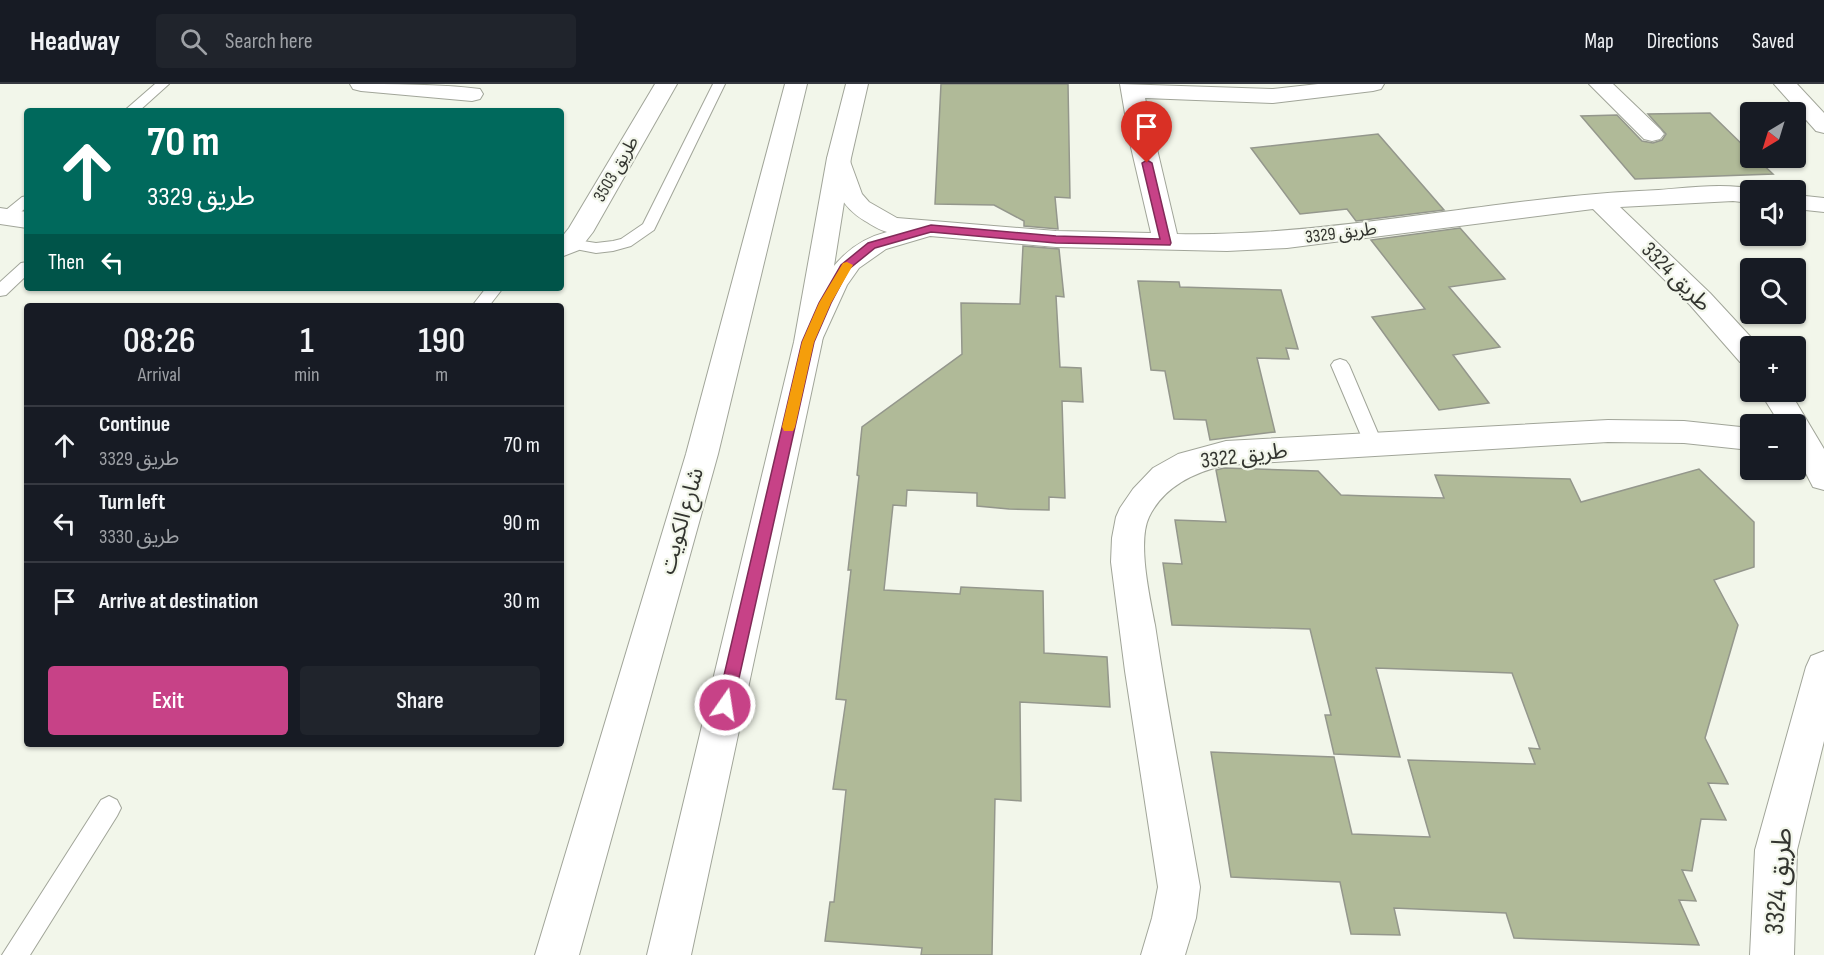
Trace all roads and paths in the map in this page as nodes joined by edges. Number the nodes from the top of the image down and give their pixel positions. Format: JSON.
{"nodes":[{"id":1,"x":163,"y":84,"type":"edge"},
{"id":2,"x":361,"y":84,"type":"edge"},
{"id":3,"x":666,"y":84,"type":"edge"},
{"id":4,"x":719,"y":84,"type":"edge"},
{"id":5,"x":796,"y":84,"type":"edge"},
{"id":6,"x":857,"y":84,"type":"edge"},
{"id":7,"x":1373,"y":84,"type":"edge"},
{"id":8,"x":1600,"y":84,"type":"edge"},
{"id":9,"x":1785,"y":84,"type":"edge"},
{"id":10,"x":1131,"y":88,"type":"edge"},
{"id":11,"x":470,"y":96,"type":"edge"},
{"id":12,"x":135,"y":108,"type":"edge"},
{"id":13,"x":1824,"y":126,"type":"edge"},
{"id":14,"x":1652,"y":134,"type":"dead end"},
{"id":15,"x":839,"y":158,"type":"junction"},
{"id":16,"x":1740,"y":195,"type":"edge"},
{"id":17,"x":1599,"y":201,"type":"junction"},
{"id":18,"x":1806,"y":202,"type":"edge"},
{"id":19,"x":24,"y":203,"type":"edge"},
{"id":20,"x":1824,"y":205,"type":"edge"},
{"id":21,"x":11,"y":218,"type":"edge"},
{"id":22,"x":931,"y":228,"type":"junction"},
{"id":23,"x":1166,"y":243,"type":"junction"},
{"id":24,"x":565,"y":247,"type":"edge"},
{"id":25,"x":24,"y":270,"type":"edge"},
{"id":26,"x":0,"y":291,"type":"edge"},
{"id":27,"x":492,"y":291,"type":"edge"},
{"id":28,"x":482,"y":303,"type":"edge"},
{"id":29,"x":808,"y":342,"type":"junction"},
{"id":30,"x":1740,"y":344,"type":"edge"},
{"id":31,"x":1340,"y":365,"type":"dead end"},
{"id":32,"x":1740,"y":438,"type":"edge"},
{"id":33,"x":1374,"y":445,"type":"junction"},
{"id":34,"x":1806,"y":448,"type":"edge"},
{"id":35,"x":1824,"y":478,"type":"edge"},
{"id":36,"x":1824,"y":667,"type":"edge"},
{"id":37,"x":109,"y":808,"type":"dead end"},
{"id":38,"x":15,"y":955,"type":"edge"},
{"id":39,"x":557,"y":955,"type":"edge"},
{"id":40,"x":669,"y":955,"type":"edge"},
{"id":41,"x":1163,"y":955,"type":"edge"},
{"id":42,"x":1772,"y":955,"type":"edge"}],
"edges":[{"from":1,"to":12,"type":"lane"},
{"from":2,"to":11,"type":"street"},
{"from":3,"to":24,"type":"street","name":"طريق 3503"},
{"from":4,"to":24,"type":"lane"},
{"from":5,"to":39,"type":"street","name":"شارع الكويت"},
{"from":6,"to":15,"type":"street"},
{"from":7,"to":10,"type":"street"},
{"from":8,"to":14,"type":"street"},
{"from":9,"to":13,"type":"street"},
{"from":10,"to":23,"type":"street"},
{"from":15,"to":22,"type":"street","name":"طريق 3329"},
{"from":15,"to":29,"type":"street"},
{"from":16,"to":17,"type":"street","name":"طريق 3329"},
{"from":17,"to":23,"type":"street","name":"طريق 3329"},
{"from":17,"to":30,"type":"street","name":"طريق 3324"},
{"from":18,"to":20,"type":"street"},
{"from":19,"to":21,"type":"lane"},
{"from":22,"to":23,"type":"street","name":"طريق 3329"},
{"from":22,"to":29,"type":"street","name":"طريق 3329"},
{"from":25,"to":26,"type":"lane"},
{"from":27,"to":28,"type":"lane"},
{"from":29,"to":40,"type":"street"},
{"from":31,"to":33,"type":"lane"},
{"from":32,"to":33,"type":"street","name":"طريق 3322"},
{"from":33,"to":41,"type":"street","name":"طريق 3322"},
{"from":34,"to":35,"type":"street"},
{"from":36,"to":42,"type":"street","name":"طريق 3324"},
{"from":37,"to":38,"type":"lane"}]}
